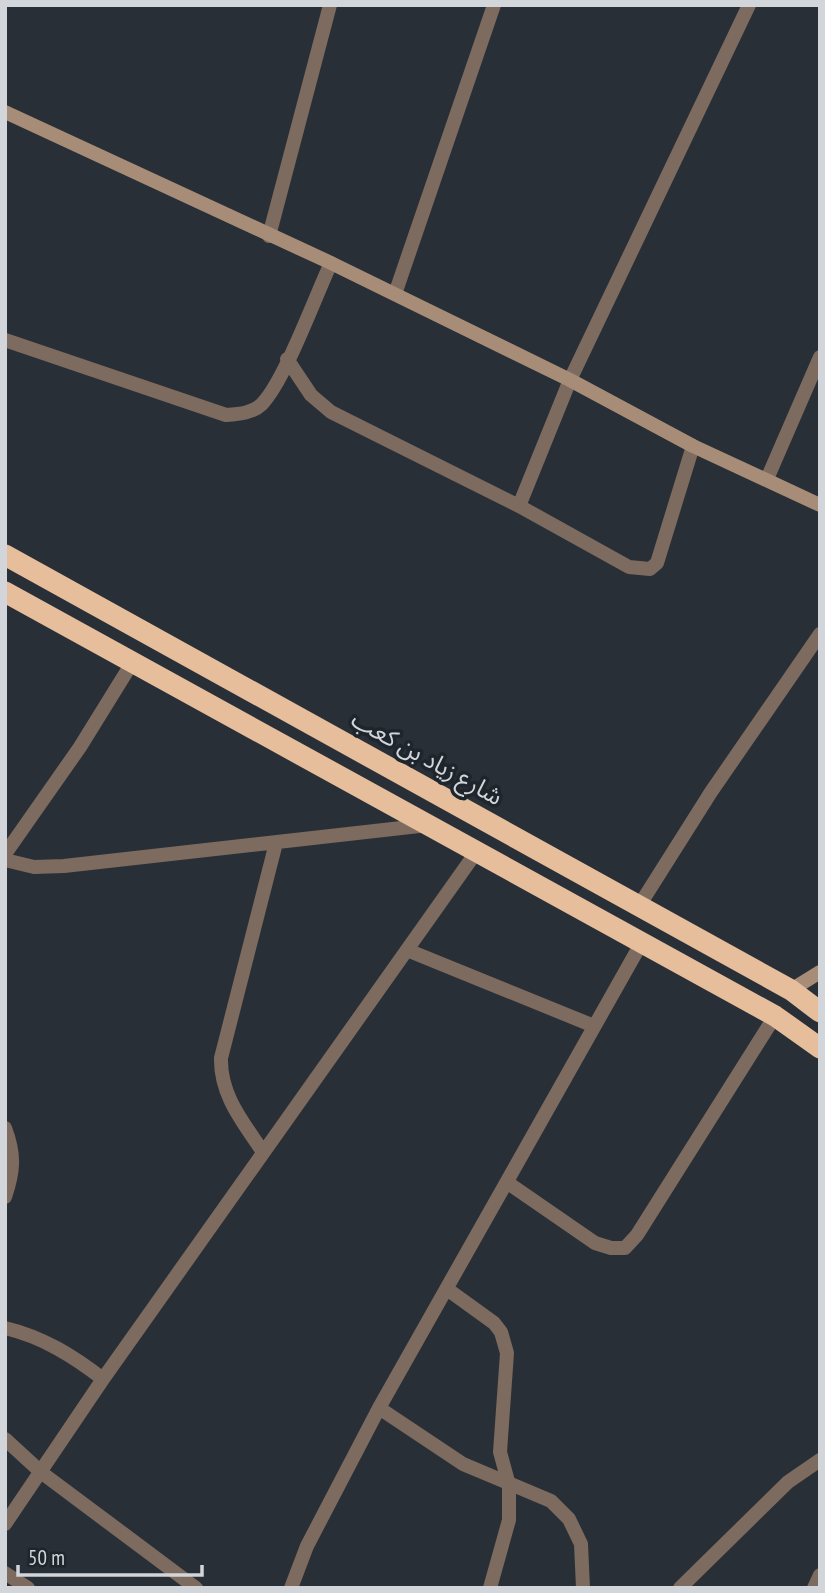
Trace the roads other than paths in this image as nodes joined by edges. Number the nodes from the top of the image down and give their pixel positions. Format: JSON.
{"nodes":[{"id":1,"x":330,"y":5,"type":"edge"},
{"id":2,"x":494,"y":5,"type":"edge"},
{"id":3,"x":749,"y":5,"type":"edge"},
{"id":4,"x":5,"y":112,"type":"edge"},
{"id":5,"x":268,"y":236,"type":"junction"},
{"id":6,"x":331,"y":263,"type":"junction"},
{"id":7,"x":395,"y":294,"type":"junction"},
{"id":8,"x":5,"y":340,"type":"edge"},
{"id":9,"x":820,"y":358,"type":"edge"},
{"id":10,"x":287,"y":359,"type":"junction"},
{"id":11,"x":570,"y":380,"type":"junction"},
{"id":12,"x":693,"y":446,"type":"junction"},
{"id":13,"x":767,"y":479,"type":"junction"},
{"id":14,"x":820,"y":505,"type":"edge"},
{"id":15,"x":519,"y":506,"type":"junction"},
{"id":16,"x":5,"y":555,"type":"edge"},
{"id":17,"x":5,"y":592,"type":"edge"},
{"id":18,"x":820,"y":634,"type":"edge"},
{"id":19,"x":132,"y":663,"type":"junction"},
{"id":20,"x":430,"y":825,"type":"junction"},
{"id":21,"x":276,"y":843,"type":"junction"},
{"id":22,"x":478,"y":851,"type":"junction"},
{"id":23,"x":5,"y":854,"type":"edge"},
{"id":24,"x":5,"y":860,"type":"edge"},
{"id":25,"x":639,"y":906,"type":"junction"},
{"id":26,"x":642,"y":942,"type":"junction"},
{"id":27,"x":407,"y":950,"type":"junction"},
{"id":28,"x":820,"y":972,"type":"edge"},
{"id":29,"x":791,"y":990,"type":"junction"},
{"id":30,"x":819,"y":1011,"type":"edge"},
{"id":31,"x":775,"y":1016,"type":"junction"},
{"id":32,"x":594,"y":1026,"type":"junction"},
{"id":33,"x":802,"y":1035,"type":"junction"},
{"id":34,"x":820,"y":1048,"type":"edge"},
{"id":35,"x":5,"y":1128,"type":"edge"},
{"id":36,"x":263,"y":1152,"type":"junction"},
{"id":37,"x":508,"y":1183,"type":"junction"},
{"id":38,"x":5,"y":1197,"type":"edge"},
{"id":39,"x":447,"y":1289,"type":"junction"},
{"id":40,"x":5,"y":1328,"type":"edge"},
{"id":41,"x":103,"y":1379,"type":"junction"},
{"id":42,"x":379,"y":1408,"type":"junction"},
{"id":43,"x":5,"y":1439,"type":"edge"},
{"id":44,"x":820,"y":1460,"type":"edge"},
{"id":45,"x":42,"y":1473,"type":"junction"},
{"id":46,"x":509,"y":1485,"type":"junction"},
{"id":47,"x":5,"y":1524,"type":"edge"},
{"id":48,"x":5,"y":1573,"type":"edge"},
{"id":49,"x":820,"y":1575,"type":"edge"},
{"id":50,"x":28,"y":1588,"type":"edge"},
{"id":51,"x":196,"y":1588,"type":"edge"},
{"id":52,"x":291,"y":1588,"type":"edge"},
{"id":53,"x":490,"y":1588,"type":"edge"},
{"id":54,"x":583,"y":1588,"type":"edge"},
{"id":55,"x":680,"y":1588,"type":"edge"},
{"id":56,"x":814,"y":1588,"type":"edge"}],
"edges":[{"from":1,"to":5,"type":"street"},
{"from":2,"to":7,"type":"street"},
{"from":3,"to":11,"type":"street"},
{"from":4,"to":5,"type":"street"},
{"from":5,"to":6,"type":"street"},
{"from":6,"to":7,"type":"street"},
{"from":6,"to":10,"type":"street"},
{"from":7,"to":11,"type":"street"},
{"from":8,"to":10,"type":"street"},
{"from":9,"to":13,"type":"street"},
{"from":10,"to":15,"type":"street"},
{"from":11,"to":12,"type":"street"},
{"from":11,"to":15,"type":"street"},
{"from":12,"to":13,"type":"street"},
{"from":12,"to":15,"type":"street"},
{"from":13,"to":14,"type":"street"},
{"from":16,"to":25,"type":"highway","name":"شارع زياد بن كعب"},
{"from":17,"to":19,"type":"highway"},
{"from":18,"to":25,"type":"street"},
{"from":19,"to":20,"type":"highway"},
{"from":19,"to":23,"type":"street"},
{"from":20,"to":21,"type":"street"},
{"from":20,"to":22,"type":"highway"},
{"from":21,"to":24,"type":"street"},
{"from":21,"to":36,"type":"street"},
{"from":22,"to":26,"type":"highway"},
{"from":22,"to":27,"type":"street"},
{"from":25,"to":29,"type":"highway","name":"شارع زياد بن كعب"},
{"from":26,"to":31,"type":"highway"},
{"from":26,"to":32,"type":"street"},
{"from":27,"to":32,"type":"street"},
{"from":27,"to":36,"type":"street"},
{"from":28,"to":29,"type":"street"},
{"from":29,"to":30,"type":"highway","name":"شارع زياد بن كعب"},
{"from":30,"to":33,"type":"highway"},
{"from":31,"to":33,"type":"highway"},
{"from":31,"to":37,"type":"street"},
{"from":32,"to":37,"type":"street"},
{"from":33,"to":34,"type":"highway"},
{"from":35,"to":38,"type":"street"},
{"from":36,"to":41,"type":"street"},
{"from":37,"to":39,"type":"street"},
{"from":39,"to":42,"type":"street"},
{"from":39,"to":46,"type":"street"},
{"from":40,"to":41,"type":"street"},
{"from":41,"to":45,"type":"street"},
{"from":42,"to":46,"type":"street"},
{"from":42,"to":52,"type":"street"},
{"from":43,"to":45,"type":"street"},
{"from":44,"to":55,"type":"street"},
{"from":45,"to":47,"type":"street"},
{"from":45,"to":51,"type":"street"},
{"from":46,"to":53,"type":"street"},
{"from":46,"to":54,"type":"street"},
{"from":48,"to":50,"type":"street"},
{"from":49,"to":56,"type":"street"}]}
